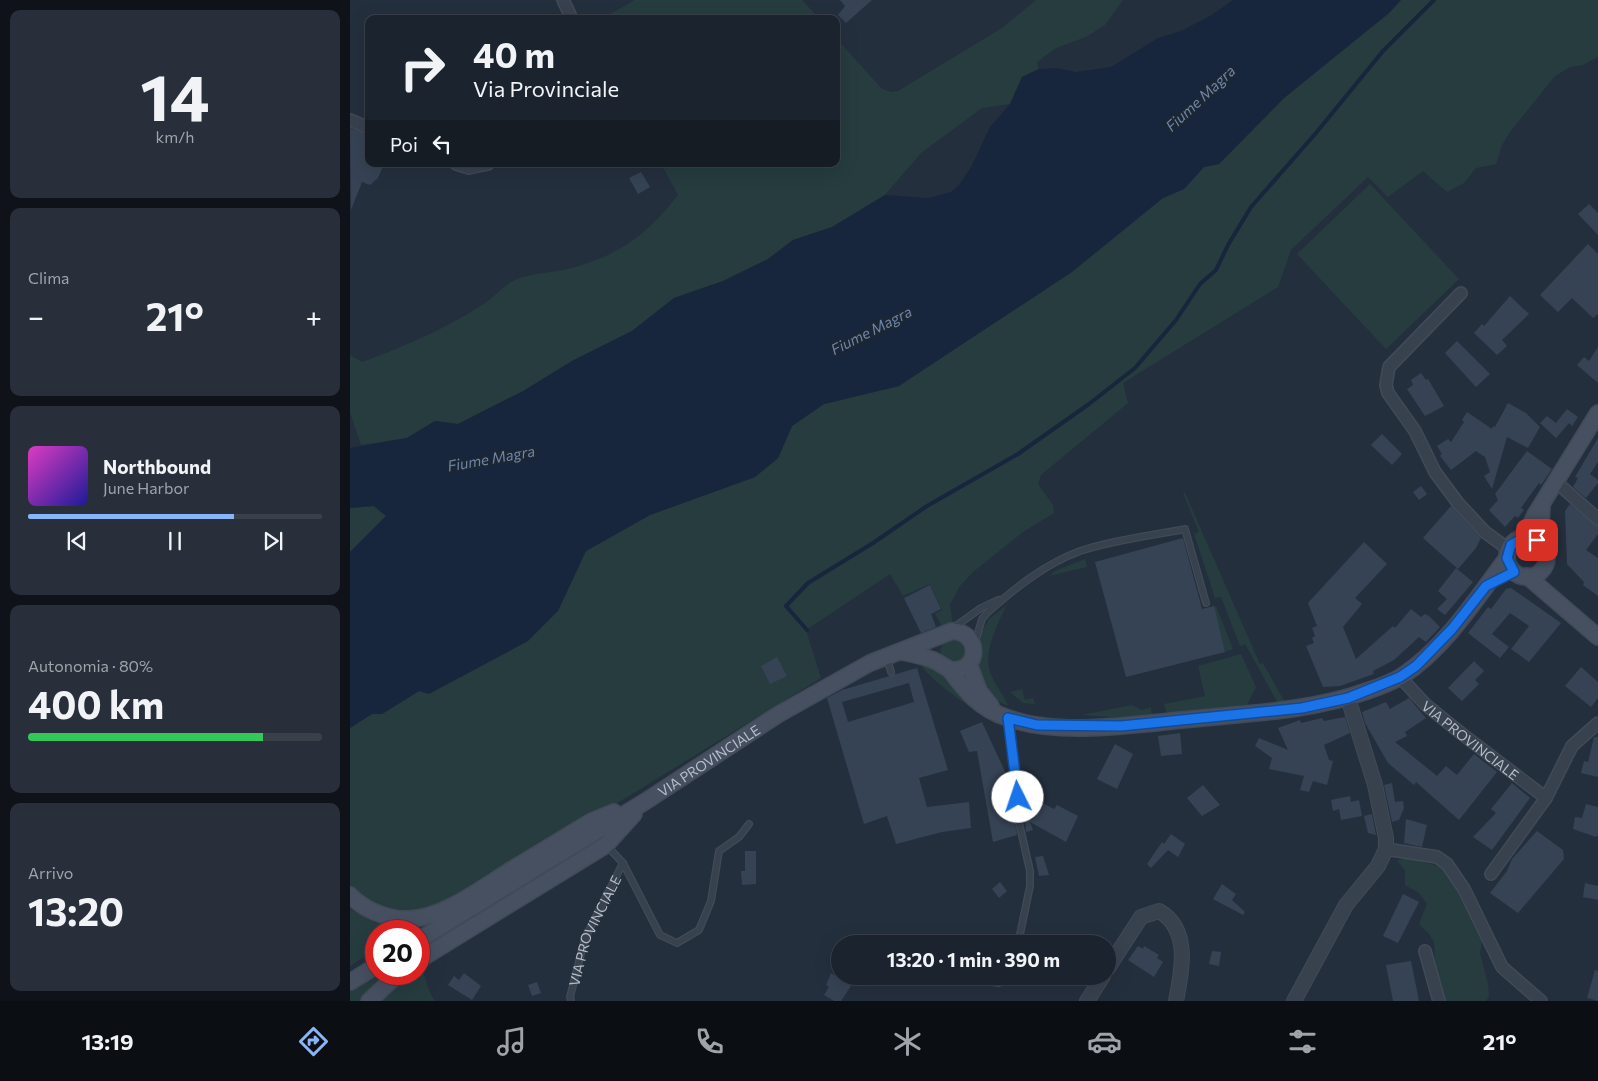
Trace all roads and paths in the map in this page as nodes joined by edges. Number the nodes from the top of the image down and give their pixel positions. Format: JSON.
{"nodes":[{"id":1,"x":563,"y":0,"type":"edge"},
{"id":2,"x":570,"y":15,"type":"edge"},
{"id":3,"x":350,"y":120,"type":"edge"},
{"id":4,"x":365,"y":126,"type":"edge"},
{"id":5,"x":1461,"y":293,"type":"dead end"},
{"id":6,"x":1598,"y":413,"type":"edge"},
{"id":7,"x":1555,"y":481,"type":"junction"},
{"id":8,"x":1542,"y":505,"type":"junction"},
{"id":9,"x":1598,"y":519,"type":"edge"},
{"id":10,"x":1525,"y":537,"type":"junction"},
{"id":11,"x":1540,"y":542,"type":"junction"},
{"id":12,"x":1514,"y":564,"type":"junction"},
{"id":13,"x":1543,"y":567,"type":"junction"},
{"id":14,"x":1005,"y":597,"type":"junction"},
{"id":15,"x":1556,"y":599,"type":"junction"},
{"id":16,"x":1206,"y":603,"type":"dead end"},
{"id":17,"x":944,"y":634,"type":"junction"},
{"id":18,"x":1598,"y":637,"type":"edge"},
{"id":19,"x":974,"y":648,"type":"junction"},
{"id":20,"x":902,"y":652,"type":"junction"},
{"id":21,"x":886,"y":656,"type":"junction"},
{"id":22,"x":968,"y":664,"type":"junction"},
{"id":23,"x":945,"y":666,"type":"junction"},
{"id":24,"x":891,"y":672,"type":"dead end"},
{"id":25,"x":1400,"y":677,"type":"junction"},
{"id":26,"x":1348,"y":698,"type":"junction"},
{"id":27,"x":1002,"y":716,"type":"junction"},
{"id":28,"x":1598,"y":722,"type":"edge"},
{"id":29,"x":1546,"y":798,"type":"junction"},
{"id":30,"x":646,"y":801,"type":"junction"},
{"id":31,"x":749,"y":824,"type":"dead end"},
{"id":32,"x":606,"y":844,"type":"junction"},
{"id":33,"x":1386,"y":849,"type":"junction"},
{"id":34,"x":624,"y":862,"type":"junction"},
{"id":35,"x":1491,"y":874,"type":"dead end"},
{"id":36,"x":350,"y":895,"type":"edge"},
{"id":37,"x":430,"y":933,"type":"edge"},
{"id":38,"x":1020,"y":935,"type":"edge"},
{"id":39,"x":1425,"y":951,"type":"dead end"},
{"id":40,"x":430,"y":953,"type":"edge"},
{"id":41,"x":1116,"y":956,"type":"edge"},
{"id":42,"x":365,"y":973,"type":"edge"},
{"id":43,"x":350,"y":982,"type":"edge"},
{"id":44,"x":387,"y":985,"type":"edge"},
{"id":45,"x":1097,"y":985,"type":"edge"},
{"id":46,"x":370,"y":1001,"type":"edge"},
{"id":47,"x":571,"y":1001,"type":"edge"},
{"id":48,"x":1087,"y":1001,"type":"edge"},
{"id":49,"x":1176,"y":1001,"type":"edge"},
{"id":50,"x":1294,"y":1001,"type":"edge"},
{"id":51,"x":1439,"y":1001,"type":"edge"},
{"id":52,"x":1541,"y":1001,"type":"edge"}],
"edges":[{"from":1,"to":2,"type":"street"},
{"from":3,"to":4,"type":"street"},
{"from":5,"to":12,"type":"street"},
{"from":6,"to":7,"type":"main road"},
{"from":7,"to":8,"type":"main road"},
{"from":7,"to":9,"type":"street"},
{"from":8,"to":10,"type":"main road"},
{"from":8,"to":11,"type":"main road"},
{"from":10,"to":11,"type":"main road"},
{"from":10,"to":12,"type":"main road"},
{"from":11,"to":13,"type":"main road"},
{"from":12,"to":13,"type":"main road"},
{"from":12,"to":15,"type":"main road"},
{"from":12,"to":25,"type":"main road"},
{"from":13,"to":15,"type":"main road"},
{"from":14,"to":16,"type":"lane"},
{"from":14,"to":17,"type":"lane"},
{"from":14,"to":19,"type":"lane"},
{"from":15,"to":18,"type":"main road"},
{"from":17,"to":19,"type":"main road"},
{"from":17,"to":20,"type":"main road","name":"VIA PROVINCIALE"},
{"from":17,"to":23,"type":"main road"},
{"from":19,"to":22,"type":"main road"},
{"from":20,"to":21,"type":"main road","name":"VIA PROVINCIALE"},
{"from":20,"to":23,"type":"main road","name":"VIA PROVINCIALE"},
{"from":21,"to":24,"type":"lane"},
{"from":21,"to":30,"type":"main road","name":"VIA PROVINCIALE"},
{"from":22,"to":23,"type":"main road"},
{"from":22,"to":27,"type":"main road"},
{"from":23,"to":27,"type":"main road"},
{"from":25,"to":26,"type":"main road"},
{"from":25,"to":29,"type":"street","name":"VIA PROVINCIALE"},
{"from":26,"to":27,"type":"main road"},
{"from":26,"to":33,"type":"street"},
{"from":27,"to":38,"type":"lane"},
{"from":28,"to":29,"type":"street"},
{"from":29,"to":35,"type":"street"},
{"from":30,"to":32,"type":"main road"},
{"from":30,"to":36,"type":"main road"},
{"from":30,"to":37,"type":"main road","name":"VIA PROVINCIALE"},
{"from":31,"to":34,"type":"lane","name":"VIA PROVINCIALE"},
{"from":32,"to":34,"type":"lane","name":"VIA PROVINCIALE"},
{"from":32,"to":40,"type":"main road"},
{"from":33,"to":50,"type":"street"},
{"from":33,"to":52,"type":"street"},
{"from":34,"to":47,"type":"lane","name":"VIA PROVINCIALE"},
{"from":39,"to":51,"type":"street"},
{"from":41,"to":49,"type":"street"},
{"from":42,"to":43,"type":"main road"},
{"from":44,"to":46,"type":"main road"},
{"from":45,"to":48,"type":"street"}]}
